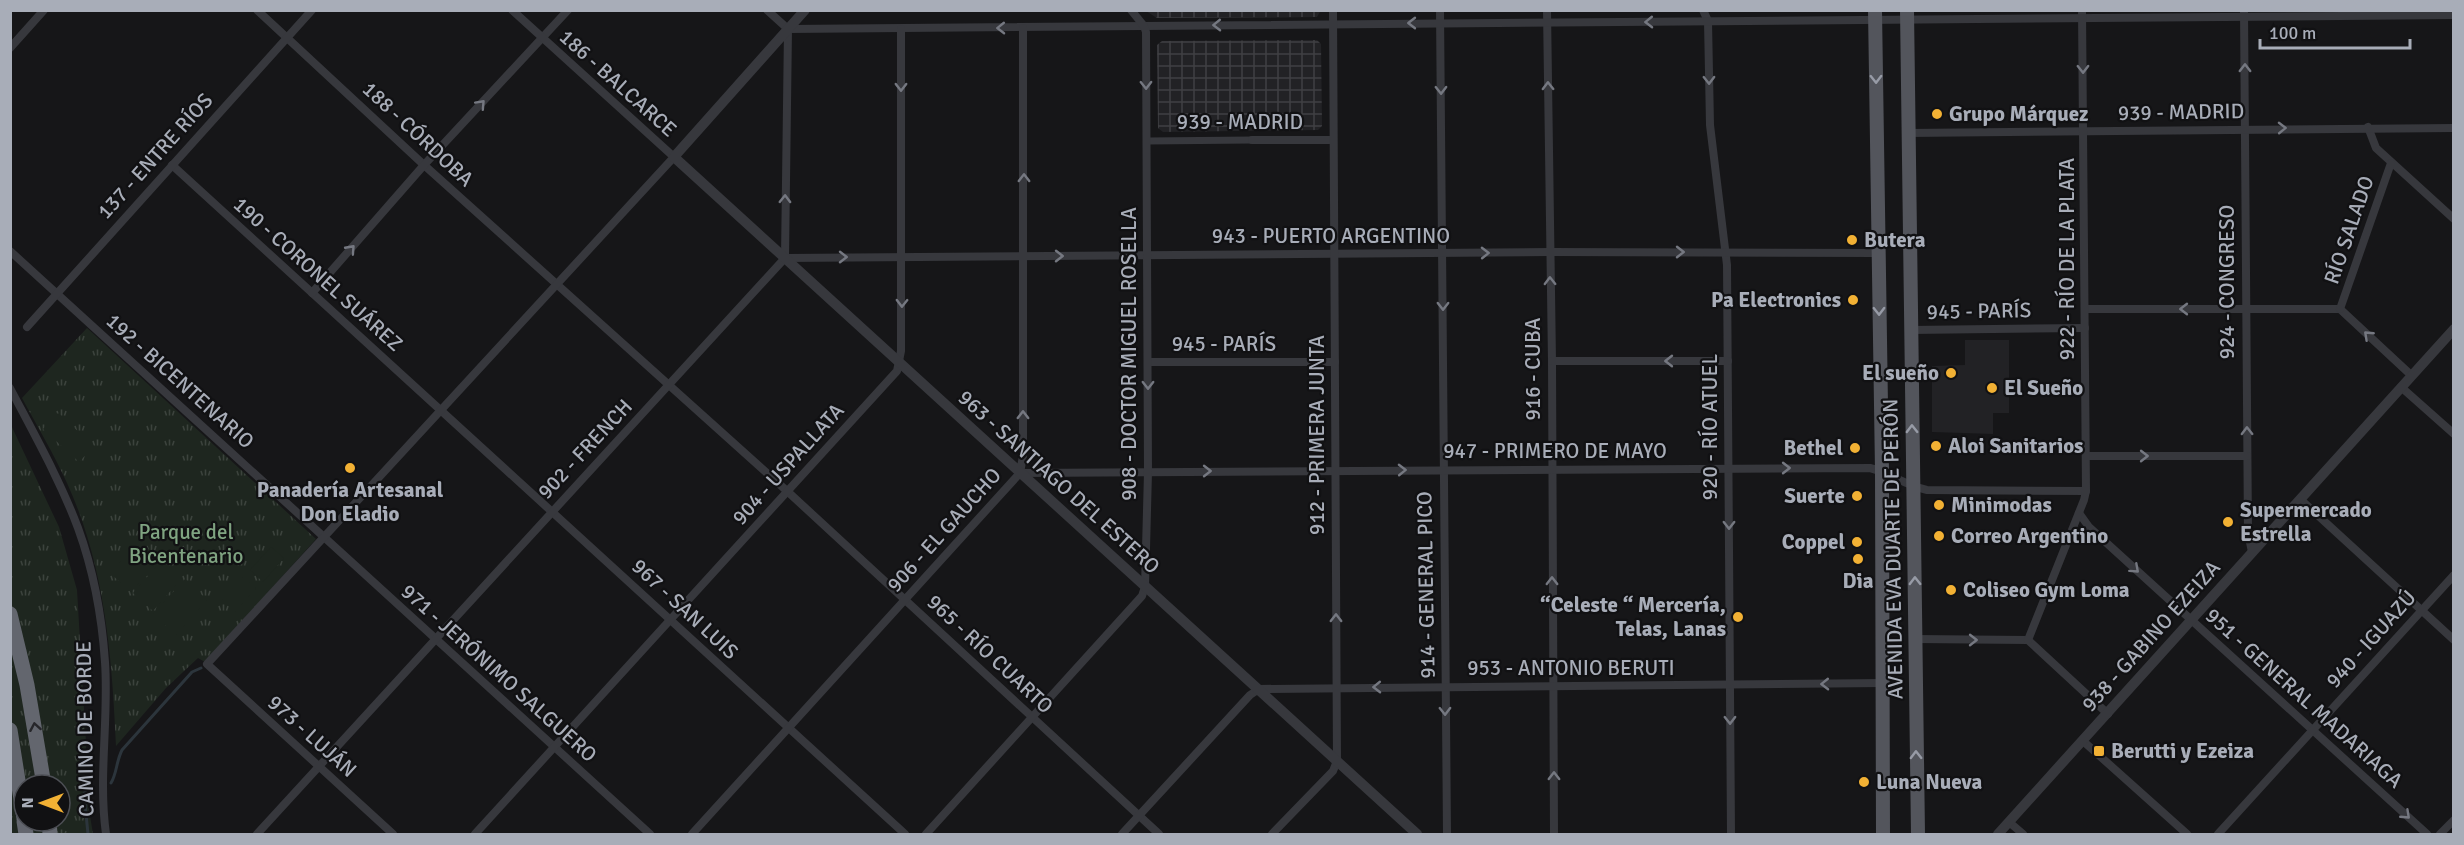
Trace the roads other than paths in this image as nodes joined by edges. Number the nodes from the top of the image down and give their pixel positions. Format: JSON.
{"nodes":[{"id":1,"x":44,"y":10,"type":"edge"},
{"id":2,"x":257,"y":10,"type":"edge"},
{"id":3,"x":312,"y":10,"type":"edge"},
{"id":4,"x":512,"y":10,"type":"edge"},
{"id":5,"x":568,"y":10,"type":"edge"},
{"id":6,"x":767,"y":10,"type":"edge"},
{"id":7,"x":805,"y":10,"type":"edge"},
{"id":8,"x":1131,"y":10,"type":"edge"},
{"id":9,"x":1333,"y":10,"type":"edge"},
{"id":10,"x":1440,"y":10,"type":"edge"},
{"id":11,"x":1547,"y":10,"type":"edge"},
{"id":12,"x":1703,"y":10,"type":"edge"},
{"id":13,"x":2244,"y":13,"type":"edge"},
{"id":14,"x":2363,"y":13,"type":"edge"},
{"id":15,"x":2082,"y":14,"type":"edge"},
{"id":16,"x":1907,"y":15,"type":"edge"},
{"id":17,"x":2454,"y":15,"type":"edge"},
{"id":18,"x":1875,"y":16,"type":"edge"},
{"id":19,"x":1708,"y":21,"type":"junction"},
{"id":20,"x":1440,"y":23,"type":"junction"},
{"id":21,"x":1547,"y":23,"type":"junction"},
{"id":22,"x":1333,"y":24,"type":"junction"},
{"id":23,"x":1144,"y":26,"type":"junction"},
{"id":24,"x":1023,"y":28,"type":"junction"},
{"id":25,"x":788,"y":29,"type":"junction"},
{"id":26,"x":901,"y":29,"type":"junction"},
{"id":27,"x":287,"y":38,"type":"junction"},
{"id":28,"x":543,"y":38,"type":"junction"},
{"id":29,"x":10,"y":48,"type":"edge"},
{"id":30,"x":2368,"y":127,"type":"junction"},
{"id":31,"x":2454,"y":128,"type":"edge"},
{"id":32,"x":2245,"y":129,"type":"junction"},
{"id":33,"x":2085,"y":131,"type":"junction"},
{"id":34,"x":1908,"y":133,"type":"junction"},
{"id":35,"x":1252,"y":140,"type":"joint"},
{"id":36,"x":1333,"y":140,"type":"junction"},
{"id":37,"x":1147,"y":141,"type":"junction"},
{"id":38,"x":674,"y":157,"type":"junction"},
{"id":39,"x":2391,"y":163,"type":"junction"},
{"id":40,"x":172,"y":165,"type":"junction"},
{"id":41,"x":424,"y":165,"type":"junction"},
{"id":42,"x":2454,"y":219,"type":"edge"},
{"id":43,"x":10,"y":251,"type":"edge"},
{"id":44,"x":1550,"y":252,"type":"junction"},
{"id":45,"x":1727,"y":252,"type":"junction"},
{"id":46,"x":1334,"y":253,"type":"junction"},
{"id":47,"x":1443,"y":253,"type":"junction"},
{"id":48,"x":1878,"y":253,"type":"junction"},
{"id":49,"x":1147,"y":256,"type":"junction"},
{"id":50,"x":902,"y":257,"type":"junction"},
{"id":51,"x":1024,"y":257,"type":"junction"},
{"id":52,"x":785,"y":258,"type":"junction"},
{"id":53,"x":556,"y":283,"type":"junction"},
{"id":54,"x":56,"y":292,"type":"junction"},
{"id":55,"x":312,"y":293,"type":"junction"},
{"id":56,"x":2245,"y":308,"type":"junction"},
{"id":57,"x":2085,"y":309,"type":"junction"},
{"id":58,"x":2340,"y":309,"type":"junction"},
{"id":59,"x":27,"y":327,"type":"dead end"},
{"id":60,"x":2085,"y":328,"type":"junction"},
{"id":61,"x":2454,"y":329,"type":"edge"},
{"id":62,"x":1910,"y":330,"type":"junction"},
{"id":63,"x":1552,"y":361,"type":"junction"},
{"id":64,"x":1728,"y":361,"type":"junction"},
{"id":65,"x":1148,"y":362,"type":"junction"},
{"id":66,"x":1335,"y":362,"type":"junction"},
{"id":67,"x":900,"y":363,"type":"junction"},
{"id":68,"x":2411,"y":375,"type":"junction"},
{"id":69,"x":669,"y":386,"type":"junction"},
{"id":70,"x":2401,"y":387,"type":"junction"},
{"id":71,"x":10,"y":388,"type":"edge"},
{"id":72,"x":440,"y":410,"type":"junction"},
{"id":73,"x":2454,"y":434,"type":"edge"},
{"id":74,"x":2086,"y":456,"type":"junction"},
{"id":75,"x":2247,"y":456,"type":"junction"},
{"id":76,"x":1728,"y":468,"type":"junction"},
{"id":77,"x":1443,"y":469,"type":"junction"},
{"id":78,"x":1552,"y":469,"type":"junction"},
{"id":79,"x":1336,"y":471,"type":"junction"},
{"id":80,"x":1882,"y":471,"type":"junction"},
{"id":81,"x":1148,"y":472,"type":"junction"},
{"id":82,"x":1020,"y":473,"type":"junction"},
{"id":83,"x":1913,"y":487,"type":"junction"},
{"id":84,"x":787,"y":491,"type":"junction"},
{"id":85,"x":2086,"y":491,"type":"junction"},
{"id":86,"x":2300,"y":499,"type":"junction"},
{"id":87,"x":552,"y":511,"type":"junction"},
{"id":88,"x":2079,"y":513,"type":"junction"},
{"id":89,"x":325,"y":538,"type":"junction"},
{"id":90,"x":2252,"y":552,"type":"junction"},
{"id":91,"x":2454,"y":575,"type":"edge"},
{"id":92,"x":1145,"y":587,"type":"junction"},
{"id":93,"x":905,"y":601,"type":"junction"},
{"id":94,"x":2422,"y":611,"type":"junction"},
{"id":95,"x":10,"y":614,"type":"edge"},
{"id":96,"x":2192,"y":620,"type":"junction"},
{"id":97,"x":670,"y":621,"type":"junction"},
{"id":98,"x":434,"y":639,"type":"junction"},
{"id":99,"x":1915,"y":639,"type":"junction"},
{"id":100,"x":2028,"y":640,"type":"junction"},
{"id":101,"x":2454,"y":640,"type":"edge"},
{"id":102,"x":1883,"y":683,"type":"junction"},
{"id":103,"x":1553,"y":686,"type":"junction"},
{"id":104,"x":1730,"y":686,"type":"junction"},
{"id":105,"x":1445,"y":687,"type":"junction"},
{"id":106,"x":1336,"y":688,"type":"junction"},
{"id":107,"x":1260,"y":689,"type":"junction"},
{"id":108,"x":2108,"y":714,"type":"junction"},
{"id":109,"x":1032,"y":717,"type":"junction"},
{"id":110,"x":788,"y":729,"type":"junction"},
{"id":111,"x":10,"y":730,"type":"edge"},
{"id":112,"x":2313,"y":730,"type":"junction"},
{"id":113,"x":2083,"y":741,"type":"junction"},
{"id":114,"x":555,"y":748,"type":"junction"},
{"id":115,"x":1337,"y":761,"type":"junction"},
{"id":116,"x":319,"y":766,"type":"junction"},
{"id":117,"x":17,"y":773,"type":"edge"},
{"id":118,"x":42,"y":773,"type":"edge"},
{"id":119,"x":1138,"y":816,"type":"junction"},
{"id":120,"x":2454,"y":820,"type":"edge"},
{"id":121,"x":2009,"y":822,"type":"junction"},
{"id":122,"x":106,"y":834,"type":"edge"},
{"id":123,"x":257,"y":834,"type":"edge"},
{"id":124,"x":393,"y":834,"type":"edge"},
{"id":125,"x":475,"y":834,"type":"edge"},
{"id":126,"x":650,"y":834,"type":"edge"},
{"id":127,"x":692,"y":834,"type":"edge"},
{"id":128,"x":906,"y":834,"type":"edge"},
{"id":129,"x":926,"y":834,"type":"edge"},
{"id":130,"x":1122,"y":834,"type":"edge"},
{"id":131,"x":1159,"y":834,"type":"edge"},
{"id":132,"x":1272,"y":834,"type":"edge"},
{"id":133,"x":1417,"y":834,"type":"edge"},
{"id":134,"x":1447,"y":834,"type":"edge"},
{"id":135,"x":1554,"y":834,"type":"edge"},
{"id":136,"x":1731,"y":834,"type":"edge"},
{"id":137,"x":1883,"y":834,"type":"edge"},
{"id":138,"x":1918,"y":834,"type":"edge"},
{"id":139,"x":1998,"y":834,"type":"edge"},
{"id":140,"x":2023,"y":834,"type":"edge"},
{"id":141,"x":2187,"y":834,"type":"edge"},
{"id":142,"x":2218,"y":834,"type":"edge"},
{"id":143,"x":2427,"y":834,"type":"edge"},
{"id":144,"x":2440,"y":834,"type":"edge"}],
"edges":[{"from":1,"to":29,"type":"street"},
{"from":2,"to":27,"type":"street","name":"188 - CÓRDOBA"},
{"from":3,"to":27,"type":"street","name":"137 - ENTRE RÍOS"},
{"from":4,"to":28,"type":"street","name":"186 - BALCARCE"},
{"from":5,"to":28,"type":"street"},
{"from":6,"to":25,"type":"street"},
{"from":7,"to":25,"type":"street"},
{"from":8,"to":23,"type":"street"},
{"from":9,"to":22,"type":"street","name":"912 - PRIMERA JUNTA"},
{"from":10,"to":20,"type":"street","name":"914 - GENERAL PICO"},
{"from":11,"to":21,"type":"street","name":"916 - CUBA"},
{"from":12,"to":19,"type":"street"},
{"from":13,"to":14,"type":"street"},
{"from":13,"to":15,"type":"street"},
{"from":32,"to":13,"type":"street","name":"924 - CONGRESO","one_way":true},
{"from":14,"to":17,"type":"street"},
{"from":15,"to":16,"type":"street"},
{"from":15,"to":33,"type":"street","name":"922 - RÍO DE LA PLATA","one_way":true},
{"from":16,"to":18,"type":"street"},
{"from":16,"to":34,"type":"main road","name":"AVENIDA EVA DUARTE DE PERÓN"},
{"from":18,"to":19,"type":"street"},
{"from":18,"to":48,"type":"main road","name":"AVENIDA EVA DUARTE DE PERÓN","one_way":true},
{"from":19,"to":21,"type":"street","one_way":true},
{"from":19,"to":45,"type":"street","name":"920 - RÍO ATUEL","one_way":true},
{"from":20,"to":21,"type":"street"},
{"from":20,"to":22,"type":"street","one_way":true},
{"from":20,"to":47,"type":"street","name":"914 - GENERAL PICO","one_way":true},
{"from":44,"to":21,"type":"street","name":"916 - CUBA","one_way":true},
{"from":22,"to":23,"type":"street","one_way":true},
{"from":22,"to":36,"type":"street","name":"912 - PRIMERA JUNTA"},
{"from":23,"to":24,"type":"street"},
{"from":23,"to":37,"type":"street","name":"908 - DOCTOR MIGUEL ROSELLA","one_way":true},
{"from":24,"to":26,"type":"street","one_way":true},
{"from":51,"to":24,"type":"street","name":"906 - EL GAUCHO","one_way":true},
{"from":25,"to":26,"type":"street"},
{"from":25,"to":38,"type":"street"},
{"from":52,"to":25,"type":"street","one_way":true},
{"from":26,"to":50,"type":"street","one_way":true},
{"from":27,"to":40,"type":"street","name":"137 - ENTRE RÍOS"},
{"from":27,"to":41,"type":"street","name":"188 - CÓRDOBA"},
{"from":28,"to":38,"type":"street","name":"186 - BALCARCE"},
{"from":41,"to":28,"type":"street","one_way":true},
{"from":30,"to":31,"type":"street","name":"939 - MADRID"},
{"from":32,"to":30,"type":"street","name":"939 - MADRID","one_way":true},
{"from":30,"to":39,"type":"street"},
{"from":32,"to":33,"type":"street","name":"939 - MADRID"},
{"from":32,"to":56,"type":"street","name":"924 - CONGRESO"},
{"from":33,"to":34,"type":"street","name":"939 - MADRID"},
{"from":33,"to":57,"type":"street","name":"922 - RÍO DE LA PLATA"},
{"from":34,"to":62,"type":"main road","name":"AVENIDA EVA DUARTE DE PERÓN"},
{"from":35,"to":36,"type":"street","name":"939 - MADRID"},
{"from":35,"to":37,"type":"street","name":"939 - MADRID"},
{"from":36,"to":46,"type":"street","name":"912 - PRIMERA JUNTA"},
{"from":37,"to":49,"type":"street","name":"908 - DOCTOR MIGUEL ROSELLA"},
{"from":38,"to":52,"type":"street","name":"963 - SANTIAGO DEL ESTERO"},
{"from":38,"to":53,"type":"street"},
{"from":39,"to":42,"type":"street"},
{"from":39,"to":58,"type":"street","name":"RÍO SALADO"},
{"from":40,"to":54,"type":"street","name":"137 - ENTRE RÍOS"},
{"from":40,"to":55,"type":"street","name":"190 - CORONEL SUÁREZ"},
{"from":41,"to":53,"type":"street","name":"188 - CÓRDOBA"},
{"from":55,"to":41,"type":"street","one_way":true},
{"from":43,"to":54,"type":"street","name":"192 - BICENTENARIO"},
{"from":44,"to":45,"type":"street","name":"943 - PUERTO ARGENTINO","one_way":true},
{"from":47,"to":44,"type":"street","name":"943 - PUERTO ARGENTINO","one_way":true},
{"from":63,"to":44,"type":"street","name":"916 - CUBA","one_way":true},
{"from":45,"to":48,"type":"street","name":"943 - PUERTO ARGENTINO"},
{"from":45,"to":64,"type":"street","name":"920 - RÍO ATUEL"},
{"from":46,"to":47,"type":"street","name":"943 - PUERTO ARGENTINO"},
{"from":46,"to":49,"type":"street","name":"943 - PUERTO ARGENTINO"},
{"from":46,"to":66,"type":"street","name":"912 - PRIMERA JUNTA"},
{"from":47,"to":77,"type":"street","name":"914 - GENERAL PICO","one_way":true},
{"from":48,"to":80,"type":"main road","name":"AVENIDA EVA DUARTE DE PERÓN","one_way":true},
{"from":51,"to":49,"type":"street","name":"943 - PUERTO ARGENTINO","one_way":true},
{"from":49,"to":65,"type":"street","name":"908 - DOCTOR MIGUEL ROSELLA"},
{"from":50,"to":51,"type":"street","name":"943 - PUERTO ARGENTINO"},
{"from":52,"to":50,"type":"street","name":"943 - PUERTO ARGENTINO","one_way":true},
{"from":50,"to":67,"type":"street","one_way":true},
{"from":82,"to":51,"type":"street","name":"906 - EL GAUCHO","one_way":true},
{"from":52,"to":67,"type":"street","name":"963 - SANTIAGO DEL ESTERO"},
{"from":52,"to":69,"type":"street","name":"902 - FRENCH"},
{"from":53,"to":69,"type":"street","name":"965 - RÍO CUARTO"},
{"from":53,"to":72,"type":"street"},
{"from":54,"to":59,"type":"street","name":"137 - ENTRE RÍOS"},
{"from":54,"to":89,"type":"street","name":"192 - BICENTENARIO"},
{"from":55,"to":72,"type":"street","name":"190 - CORONEL SUÁREZ"},
{"from":56,"to":57,"type":"street","one_way":true},
{"from":56,"to":58,"type":"street"},
{"from":75,"to":56,"type":"street","name":"924 - CONGRESO","one_way":true},
{"from":57,"to":60,"type":"street","name":"922 - RÍO DE LA PLATA"},
{"from":68,"to":58,"type":"street","one_way":true},
{"from":60,"to":62,"type":"street","name":"945 - PARÍS"},
{"from":60,"to":74,"type":"street","name":"922 - RÍO DE LA PLATA"},
{"from":61,"to":68,"type":"street","name":"938 - GABINO EZEIZA"},
{"from":83,"to":62,"type":"main road","name":"AVENIDA EVA DUARTE DE PERÓN","one_way":true},
{"from":64,"to":63,"type":"street","one_way":true},
{"from":63,"to":78,"type":"street","name":"916 - CUBA"},
{"from":64,"to":76,"type":"street","name":"920 - RÍO ATUEL"},
{"from":65,"to":66,"type":"street","name":"945 - PARÍS"},
{"from":65,"to":81,"type":"street","name":"908 - DOCTOR MIGUEL ROSELLA","one_way":true},
{"from":66,"to":79,"type":"street","name":"912 - PRIMERA JUNTA"},
{"from":67,"to":82,"type":"street","name":"963 - SANTIAGO DEL ESTERO"},
{"from":67,"to":84,"type":"street","name":"904 - USPALLATA"},
{"from":68,"to":70,"type":"street","name":"938 - GABINO EZEIZA"},
{"from":69,"to":84,"type":"street","name":"965 - RÍO CUARTO"},
{"from":69,"to":87,"type":"street","name":"902 - FRENCH"},
{"from":70,"to":73,"type":"street"},
{"from":70,"to":86,"type":"street","name":"938 - GABINO EZEIZA"},
{"from":71,"to":122,"type":"street","name":"CAMINO DE BORDE"},
{"from":72,"to":87,"type":"street","name":"967 - SAN LUIS"},
{"from":72,"to":89,"type":"street"},
{"from":74,"to":75,"type":"street","one_way":true},
{"from":74,"to":85,"type":"street","name":"922 - RÍO DE LA PLATA"},
{"from":75,"to":90,"type":"street","name":"924 - CONGRESO"},
{"from":76,"to":78,"type":"street","name":"947 - PRIMERO DE MAYO"},
{"from":76,"to":80,"type":"street","name":"947 - PRIMERO DE MAYO","one_way":true},
{"from":76,"to":104,"type":"street","name":"920 - RÍO ATUEL","one_way":true},
{"from":77,"to":78,"type":"street","name":"947 - PRIMERO DE MAYO"},
{"from":79,"to":77,"type":"street","name":"947 - PRIMERO DE MAYO","one_way":true},
{"from":77,"to":105,"type":"street","name":"914 - GENERAL PICO"},
{"from":103,"to":78,"type":"street","name":"916 - CUBA","one_way":true},
{"from":81,"to":79,"type":"street","name":"947 - PRIMERO DE MAYO","one_way":true},
{"from":106,"to":79,"type":"street","name":"912 - PRIMERA JUNTA","one_way":true},
{"from":80,"to":83,"type":"street","name":"947 - PRIMERO DE MAYO"},
{"from":80,"to":102,"type":"main road","name":"AVENIDA EVA DUARTE DE PERÓN"},
{"from":81,"to":82,"type":"street","name":"947 - PRIMERO DE MAYO"},
{"from":81,"to":92,"type":"street","name":"908 - DOCTOR MIGUEL ROSELLA"},
{"from":82,"to":92,"type":"street","name":"963 - SANTIAGO DEL ESTERO"},
{"from":82,"to":93,"type":"street","name":"906 - EL GAUCHO"},
{"from":83,"to":85,"type":"street","name":"947 - PRIMERO DE MAYO"},
{"from":99,"to":83,"type":"main road","name":"AVENIDA EVA DUARTE DE PERÓN","one_way":true},
{"from":84,"to":93,"type":"street","name":"965 - RÍO CUARTO"},
{"from":84,"to":97,"type":"street","name":"904 - USPALLATA"},
{"from":85,"to":88,"type":"street","name":"922 - RÍO DE LA PLATA"},
{"from":86,"to":90,"type":"street","name":"938 - GABINO EZEIZA"},
{"from":86,"to":94,"type":"street"},
{"from":87,"to":97,"type":"street","name":"967 - SAN LUIS"},
{"from":87,"to":98,"type":"street","name":"902 - FRENCH"},
{"from":88,"to":96,"type":"street","name":"951 - GENERAL MADARIAGA","one_way":true},
{"from":88,"to":100,"type":"street","name":"922 - RÍO DE LA PLATA"},
{"from":89,"to":98,"type":"street","name":"971 - JERÓNIMO SALGUERO"},
{"from":89,"to":116,"type":"street","name":"973 - LUJÁN"},
{"from":90,"to":96,"type":"street","name":"938 - GABINO EZEIZA"},
{"from":91,"to":94,"type":"street","name":"940 - IGUAZÚ"},
{"from":92,"to":107,"type":"street","name":"963 - SANTIAGO DEL ESTERO"},
{"from":92,"to":109,"type":"street"},
{"from":93,"to":109,"type":"street","name":"965 - RÍO CUARTO"},
{"from":93,"to":110,"type":"street","name":"906 - EL GAUCHO"},
{"from":94,"to":101,"type":"street"},
{"from":94,"to":112,"type":"street","name":"940 - IGUAZÚ"},
{"from":118,"to":95,"type":"highway","one_way":true},
{"from":96,"to":108,"type":"street","name":"938 - GABINO EZEIZA"},
{"from":96,"to":112,"type":"street","name":"951 - GENERAL MADARIAGA"},
{"from":97,"to":110,"type":"street","name":"967 - SAN LUIS"},
{"from":97,"to":114,"type":"street","name":"904 - USPALLATA"},
{"from":98,"to":114,"type":"street","name":"971 - JERÓNIMO SALGUERO"},
{"from":98,"to":116,"type":"street","name":"902 - FRENCH"},
{"from":99,"to":100,"type":"street","one_way":true},
{"from":138,"to":99,"type":"main road","name":"AVENIDA EVA DUARTE DE PERÓN","one_way":true},
{"from":100,"to":108,"type":"street"},
{"from":102,"to":104,"type":"street","name":"953 - ANTONIO BERUTI","one_way":true},
{"from":102,"to":137,"type":"main road","name":"AVENIDA EVA DUARTE DE PERÓN"},
{"from":103,"to":104,"type":"street","name":"953 - ANTONIO BERUTI"},
{"from":103,"to":105,"type":"street","name":"953 - ANTONIO BERUTI"},
{"from":135,"to":103,"type":"street","name":"916 - CUBA","one_way":true},
{"from":104,"to":136,"type":"street","name":"920 - RÍO ATUEL","one_way":true},
{"from":105,"to":106,"type":"street","name":"953 - ANTONIO BERUTI","one_way":true},
{"from":105,"to":134,"type":"street","name":"914 - GENERAL PICO","one_way":true},
{"from":106,"to":107,"type":"street","name":"953 - ANTONIO BERUTI"},
{"from":106,"to":115,"type":"street","name":"912 - PRIMERA JUNTA"},
{"from":107,"to":115,"type":"street","name":"963 - SANTIAGO DEL ESTERO"},
{"from":107,"to":119,"type":"street"},
{"from":108,"to":113,"type":"street","name":"938 - GABINO EZEIZA"},
{"from":109,"to":119,"type":"street","name":"965 - RÍO CUARTO"},
{"from":109,"to":129,"type":"street"},
{"from":110,"to":127,"type":"street","name":"906 - EL GAUCHO"},
{"from":110,"to":128,"type":"street","name":"967 - SAN LUIS"},
{"from":111,"to":117,"type":"highway"},
{"from":112,"to":142,"type":"street","name":"940 - IGUAZÚ"},
{"from":112,"to":143,"type":"street","name":"951 - GENERAL MADARIAGA","one_way":true},
{"from":113,"to":121,"type":"street","name":"938 - GABINO EZEIZA"},
{"from":113,"to":141,"type":"street"},
{"from":114,"to":125,"type":"street","name":"904 - USPALLATA"},
{"from":114,"to":126,"type":"street","name":"971 - JERÓNIMO SALGUERO"},
{"from":115,"to":132,"type":"street"},
{"from":115,"to":133,"type":"street","name":"963 - SANTIAGO DEL ESTERO"},
{"from":116,"to":123,"type":"street","name":"902 - FRENCH"},
{"from":116,"to":124,"type":"street","name":"973 - LUJÁN"},
{"from":119,"to":130,"type":"street"},
{"from":119,"to":131,"type":"street","name":"965 - RÍO CUARTO"},
{"from":120,"to":144,"type":"street"},
{"from":121,"to":139,"type":"street","name":"938 - GABINO EZEIZA"},
{"from":121,"to":140,"type":"street"}]}
